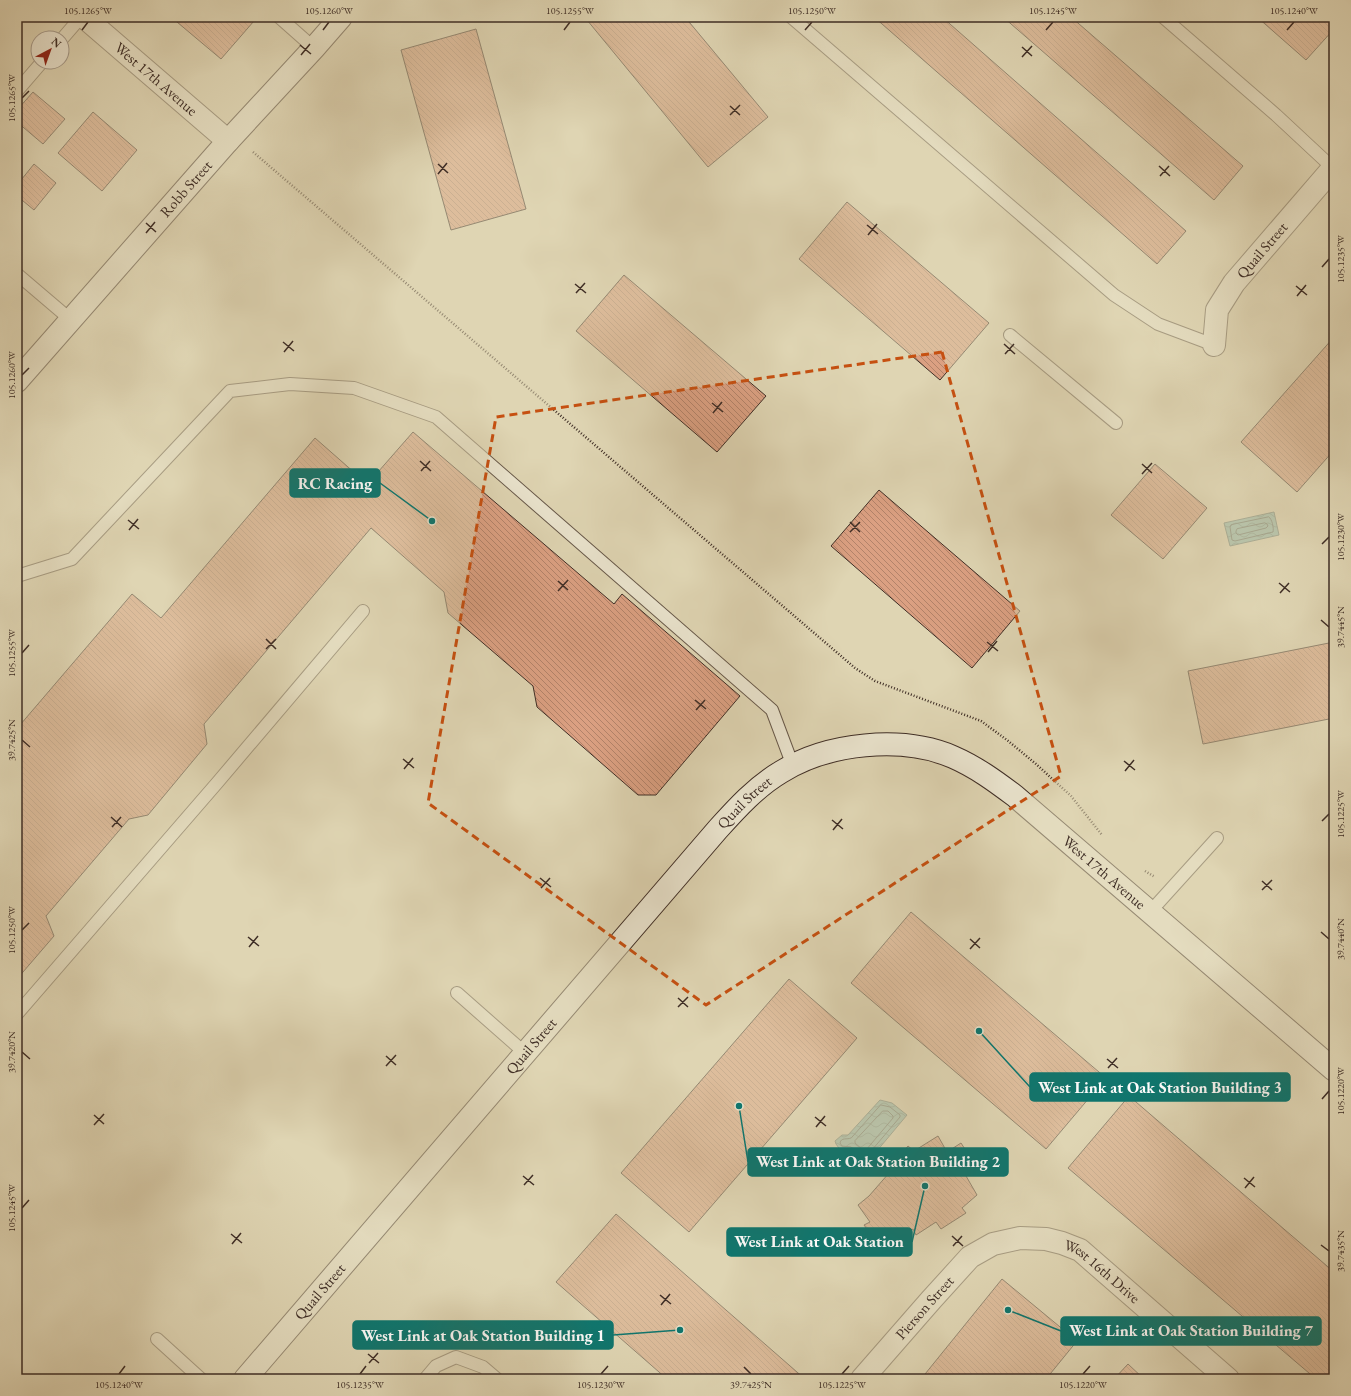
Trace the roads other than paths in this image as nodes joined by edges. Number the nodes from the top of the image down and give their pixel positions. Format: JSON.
{"nodes":[{"id":1,"x":81,"y":17,"type":"edge"},
{"id":2,"x":84,"y":17,"type":"edge"},
{"id":3,"x":279,"y":17,"type":"edge"},
{"id":4,"x":341,"y":17,"type":"edge"},
{"id":5,"x":791,"y":17,"type":"edge"},
{"id":6,"x":1163,"y":17,"type":"edge"},
{"id":7,"x":70,"y":30,"type":"edge"},
{"id":8,"x":314,"y":48,"type":"junction"},
{"id":9,"x":35,"y":70,"type":"edge"},
{"id":10,"x":17,"y":90,"type":"edge"},
{"id":11,"x":228,"y":142,"type":"junction"},
{"id":12,"x":1334,"y":168,"type":"edge"},
{"id":13,"x":17,"y":274,"type":"edge"},
{"id":14,"x":71,"y":320,"type":"junction"},
{"id":15,"x":1010,"y":335,"type":"dead end"},
{"id":16,"x":1214,"y":345,"type":"joint"},
{"id":17,"x":17,"y":381,"type":"edge"},
{"id":18,"x":1116,"y":423,"type":"dead end"},
{"id":19,"x":17,"y":576,"type":"edge"},
{"id":20,"x":363,"y":611,"type":"dead end"},
{"id":21,"x":844,"y":749,"type":"joint"},
{"id":22,"x":793,"y":766,"type":"junction"},
{"id":23,"x":1217,"y":838,"type":"dead end"},
{"id":24,"x":1150,"y":912,"type":"junction"},
{"id":25,"x":457,"y":993,"type":"dead end"},
{"id":26,"x":17,"y":1014,"type":"edge"},
{"id":27,"x":525,"y":1053,"type":"junction"},
{"id":28,"x":1334,"y":1070,"type":"edge"},
{"id":29,"x":993,"y":1244,"type":"joint"},
{"id":30,"x":157,"y":1339,"type":"dead end"},
{"id":31,"x":201,"y":1379,"type":"edge"},
{"id":32,"x":245,"y":1379,"type":"edge"},
{"id":33,"x":426,"y":1379,"type":"edge"},
{"id":34,"x":497,"y":1379,"type":"edge"},
{"id":35,"x":862,"y":1379,"type":"edge"},
{"id":36,"x":1228,"y":1379,"type":"edge"}],
"edges":[{"from":1,"to":7,"type":"lane"},
{"from":2,"to":11,"type":"street","name":"West 17th Avenue"},
{"from":3,"to":8,"type":"lane"},
{"from":4,"to":8,"type":"street","name":"Robb Street"},
{"from":5,"to":16,"type":"lane"},
{"from":6,"to":12,"type":"lane"},
{"from":8,"to":11,"type":"street","name":"Robb Street"},
{"from":9,"to":10,"type":"lane"},
{"from":11,"to":14,"type":"street","name":"Robb Street"},
{"from":12,"to":16,"type":"street","name":"Quail Street"},
{"from":13,"to":14,"type":"lane"},
{"from":14,"to":17,"type":"street","name":"Robb Street"},
{"from":15,"to":18,"type":"lane"},
{"from":19,"to":22,"type":"lane"},
{"from":20,"to":26,"type":"lane"},
{"from":21,"to":22,"type":"street","name":"Quail Street"},
{"from":21,"to":24,"type":"street","name":"West 17th Avenue"},
{"from":22,"to":27,"type":"street","name":"Quail Street"},
{"from":23,"to":24,"type":"lane"},
{"from":24,"to":28,"type":"street","name":"West 17th Avenue"},
{"from":25,"to":27,"type":"lane"},
{"from":27,"to":32,"type":"street","name":"Quail Street"},
{"from":29,"to":35,"type":"street","name":"Pierson Street"},
{"from":29,"to":36,"type":"street","name":"West 16th Drive"},
{"from":30,"to":31,"type":"lane"},
{"from":33,"to":34,"type":"lane"}]}
